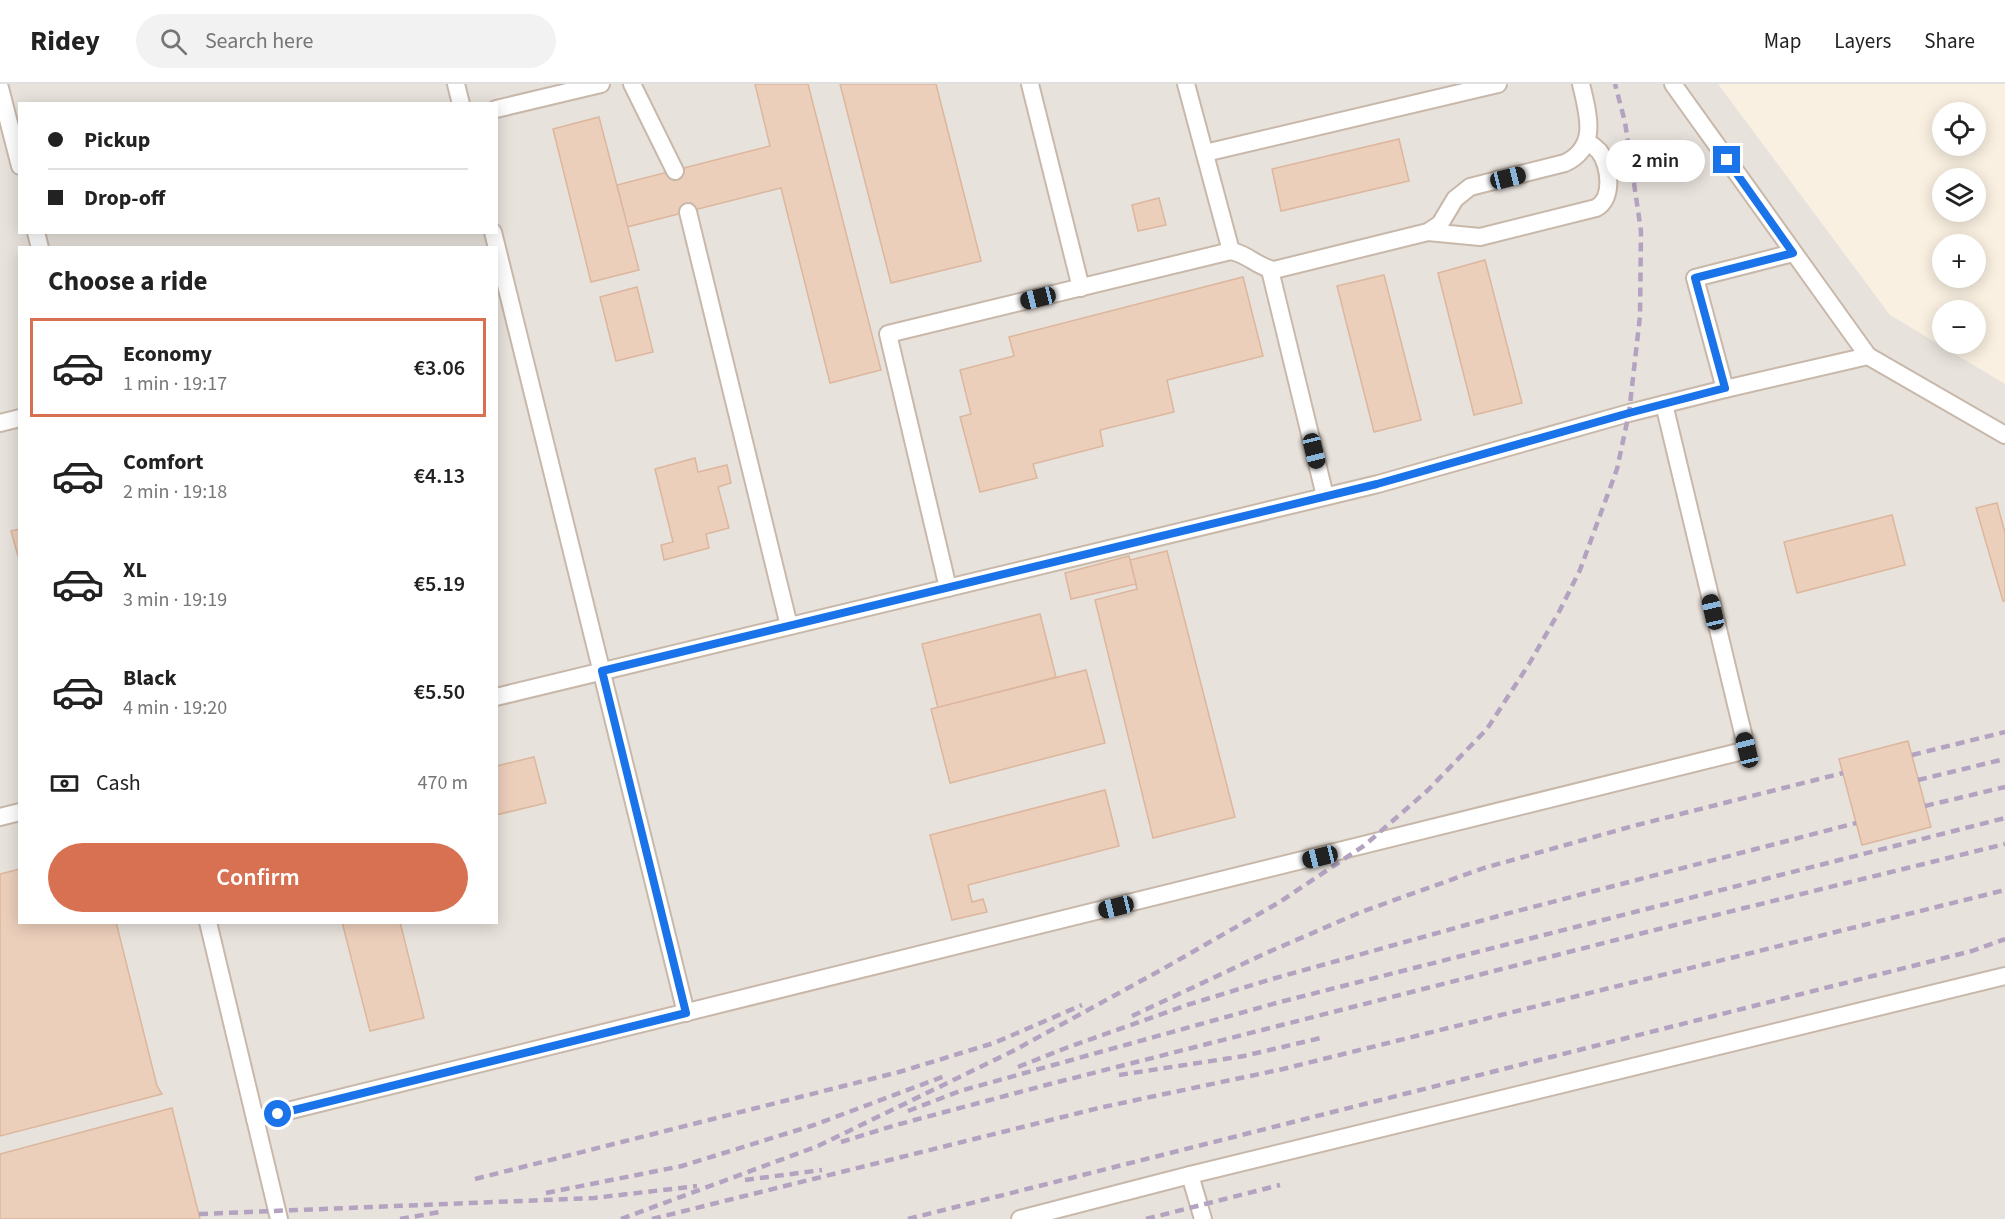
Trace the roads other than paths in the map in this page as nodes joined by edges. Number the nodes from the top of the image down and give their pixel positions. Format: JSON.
{"nodes":[{"id":1,"x":456,"y":84,"type":"edge"},
{"id":2,"x":601,"y":84,"type":"edge"},
{"id":3,"x":632,"y":84,"type":"edge"},
{"id":4,"x":1030,"y":84,"type":"edge"},
{"id":5,"x":1186,"y":84,"type":"edge"},
{"id":6,"x":1498,"y":84,"type":"edge"},
{"id":7,"x":1581,"y":84,"type":"edge"},
{"id":8,"x":1673,"y":84,"type":"edge"},
{"id":9,"x":0,"y":88,"type":"edge"},
{"id":10,"x":460,"y":102,"type":"edge"},
{"id":11,"x":498,"y":109,"type":"edge"},
{"id":12,"x":6,"y":139,"type":"edge"},
{"id":13,"x":1587,"y":142,"type":"junction"},
{"id":14,"x":1204,"y":153,"type":"junction"},
{"id":15,"x":18,"y":162,"type":"edge"},
{"id":16,"x":675,"y":171,"type":"dead end"},
{"id":17,"x":688,"y":212,"type":"dead end"},
{"id":18,"x":1428,"y":232,"type":"junction"},
{"id":19,"x":1231,"y":251,"type":"junction"},
{"id":20,"x":498,"y":252,"type":"edge"},
{"id":21,"x":1793,"y":253,"type":"junction"},
{"id":22,"x":1270,"y":270,"type":"junction"},
{"id":23,"x":1081,"y":288,"type":"junction"},
{"id":24,"x":1868,"y":356,"type":"junction"},
{"id":25,"x":1725,"y":388,"type":"junction"},
{"id":26,"x":1664,"y":405,"type":"junction"},
{"id":27,"x":18,"y":418,"type":"edge"},
{"id":28,"x":0,"y":423,"type":"edge"},
{"id":29,"x":2005,"y":435,"type":"edge"},
{"id":30,"x":1325,"y":496,"type":"junction"},
{"id":31,"x":948,"y":588,"type":"junction"},
{"id":32,"x":789,"y":626,"type":"junction"},
{"id":33,"x":602,"y":671,"type":"junction"},
{"id":34,"x":498,"y":697,"type":"edge"},
{"id":35,"x":18,"y":812,"type":"edge"},
{"id":36,"x":0,"y":817,"type":"edge"},
{"id":37,"x":208,"y":924,"type":"edge"},
{"id":38,"x":2005,"y":976,"type":"edge"},
{"id":39,"x":686,"y":1013,"type":"junction"},
{"id":40,"x":255,"y":1119,"type":"junction"},
{"id":41,"x":1190,"y":1175,"type":"junction"},
{"id":42,"x":279,"y":1219,"type":"edge"},
{"id":43,"x":1020,"y":1219,"type":"edge"},
{"id":44,"x":1203,"y":1219,"type":"edge"}],
"edges":[{"from":1,"to":10,"type":"lane"},
{"from":2,"to":11,"type":"lane"},
{"from":3,"to":16,"type":"lane"},
{"from":4,"to":23,"type":"lane"},
{"from":5,"to":14,"type":"lane"},
{"from":6,"to":14,"type":"lane"},
{"from":7,"to":13,"type":"lane"},
{"from":8,"to":21,"type":"lane"},
{"from":9,"to":12,"type":"lane"},
{"from":12,"to":15,"type":"lane"},
{"from":13,"to":18,"type":"lane"},
{"from":13,"to":18,"type":"lane"},
{"from":14,"to":19,"type":"lane"},
{"from":17,"to":32,"type":"lane"},
{"from":18,"to":22,"type":"lane"},
{"from":19,"to":22,"type":"lane"},
{"from":19,"to":23,"type":"lane"},
{"from":20,"to":33,"type":"lane"},
{"from":21,"to":24,"type":"lane"},
{"from":21,"to":25,"type":"lane"},
{"from":22,"to":30,"type":"lane"},
{"from":23,"to":31,"type":"lane"},
{"from":24,"to":25,"type":"lane"},
{"from":24,"to":29,"type":"lane"},
{"from":25,"to":26,"type":"lane"},
{"from":26,"to":30,"type":"lane"},
{"from":26,"to":39,"type":"lane"},
{"from":27,"to":28,"type":"lane"},
{"from":30,"to":31,"type":"lane"},
{"from":31,"to":32,"type":"lane"},
{"from":32,"to":33,"type":"lane"},
{"from":33,"to":34,"type":"lane"},
{"from":33,"to":39,"type":"lane"},
{"from":35,"to":36,"type":"lane"},
{"from":37,"to":40,"type":"lane"},
{"from":38,"to":41,"type":"lane"},
{"from":39,"to":40,"type":"lane"},
{"from":40,"to":42,"type":"lane"},
{"from":41,"to":43,"type":"lane"},
{"from":41,"to":44,"type":"lane"}]}
